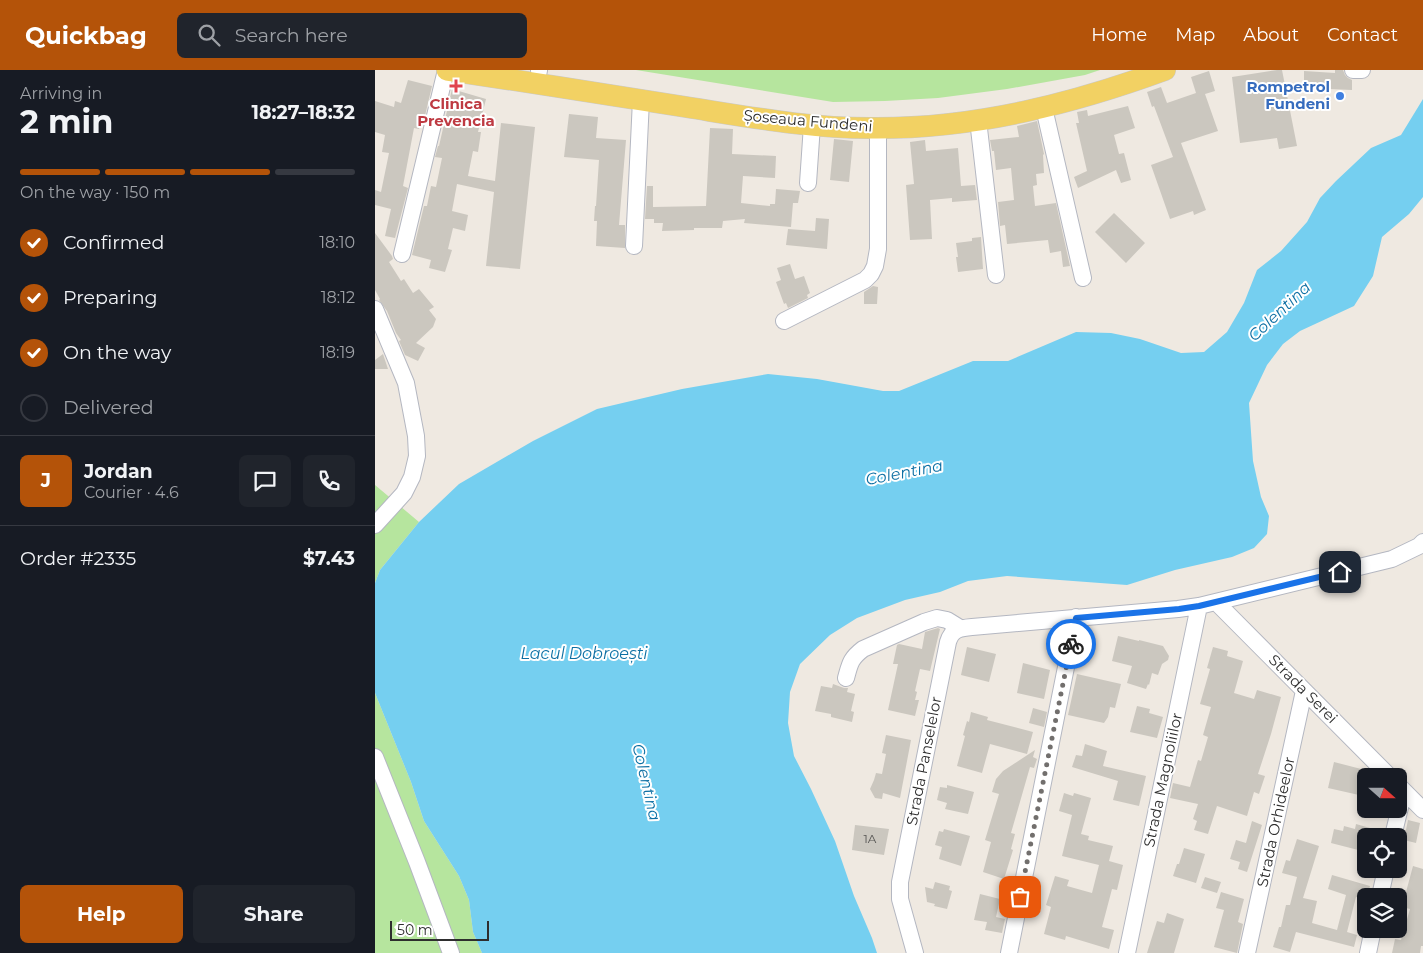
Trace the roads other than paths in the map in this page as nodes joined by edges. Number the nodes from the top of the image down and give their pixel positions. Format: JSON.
{"nodes":[{"id":1,"x":446,"y":70,"type":"edge"},
{"id":2,"x":535,"y":70,"type":"edge"},
{"id":3,"x":539,"y":70,"type":"edge"},
{"id":4,"x":1128,"y":70,"type":"edge"},
{"id":5,"x":1165,"y":70,"type":"edge"},
{"id":6,"x":1353,"y":70,"type":"edge"},
{"id":7,"x":1362,"y":70,"type":"edge"},
{"id":8,"x":641,"y":100,"type":"junction"},
{"id":9,"x":1044,"y":108,"type":"junction"},
{"id":10,"x":978,"y":120,"type":"junction"},
{"id":11,"x":812,"y":125,"type":"junction"},
{"id":12,"x":878,"y":128,"type":"junction"},
{"id":13,"x":808,"y":183,"type":"dead end"},
{"id":14,"x":634,"y":246,"type":"dead end"},
{"id":15,"x":402,"y":254,"type":"dead end"},
{"id":16,"x":997,"y":275,"type":"dead end"},
{"id":17,"x":1083,"y":278,"type":"dead end"},
{"id":18,"x":375,"y":309,"type":"edge"},
{"id":19,"x":784,"y":321,"type":"dead end"},
{"id":20,"x":375,"y":525,"type":"edge"},
{"id":21,"x":1423,"y":542,"type":"edge"},
{"id":22,"x":1216,"y":602,"type":"junction"},
{"id":23,"x":1199,"y":606,"type":"junction"},
{"id":24,"x":1076,"y":618,"type":"junction"},
{"id":25,"x":960,"y":628,"type":"junction"},
{"id":26,"x":846,"y":678,"type":"dead end"},
{"id":27,"x":1304,"y":690,"type":"junction"},
{"id":28,"x":375,"y":756,"type":"edge"},
{"id":29,"x":1381,"y":768,"type":"edge"},
{"id":30,"x":1407,"y":794,"type":"edge"},
{"id":31,"x":1423,"y":810,"type":"edge"},
{"id":32,"x":1371,"y":938,"type":"edge"},
{"id":33,"x":451,"y":953,"type":"edge"},
{"id":34,"x":915,"y":953,"type":"edge"},
{"id":35,"x":1009,"y":953,"type":"edge"},
{"id":36,"x":1127,"y":953,"type":"edge"},
{"id":37,"x":1247,"y":953,"type":"edge"},
{"id":38,"x":1368,"y":953,"type":"edge"}],
"edges":[{"from":1,"to":8,"type":"main road","name":"Șoseaua Fundeni"},
{"from":1,"to":15,"type":"street"},
{"from":2,"to":3,"type":"main road","name":"Șoseaua Fundeni"},
{"from":3,"to":4,"type":"main road","name":"Șoseaua Fundeni"},
{"from":5,"to":9,"type":"main road","name":"Șoseaua Fundeni"},
{"from":6,"to":7,"type":"street"},
{"from":8,"to":11,"type":"main road","name":"Șoseaua Fundeni"},
{"from":8,"to":14,"type":"street"},
{"from":9,"to":10,"type":"main road","name":"Șoseaua Fundeni"},
{"from":9,"to":17,"type":"street"},
{"from":10,"to":12,"type":"main road","name":"Șoseaua Fundeni"},
{"from":10,"to":16,"type":"street"},
{"from":11,"to":12,"type":"main road","name":"Șoseaua Fundeni"},
{"from":11,"to":13,"type":"street"},
{"from":12,"to":19,"type":"street"},
{"from":18,"to":20,"type":"street"},
{"from":21,"to":22,"type":"street"},
{"from":22,"to":23,"type":"street"},
{"from":22,"to":27,"type":"street","name":"Strada Serei"},
{"from":23,"to":24,"type":"street"},
{"from":23,"to":36,"type":"street","name":"Strada Magnoliilor"},
{"from":24,"to":25,"type":"street"},
{"from":24,"to":35,"type":"street"},
{"from":25,"to":26,"type":"street"},
{"from":25,"to":34,"type":"street","name":"Strada Panselelor"},
{"from":27,"to":29,"type":"street","name":"Strada Serei"},
{"from":27,"to":37,"type":"street","name":"Strada Orhideelor"},
{"from":28,"to":33,"type":"street"},
{"from":30,"to":31,"type":"street"},
{"from":32,"to":38,"type":"street"}]}
